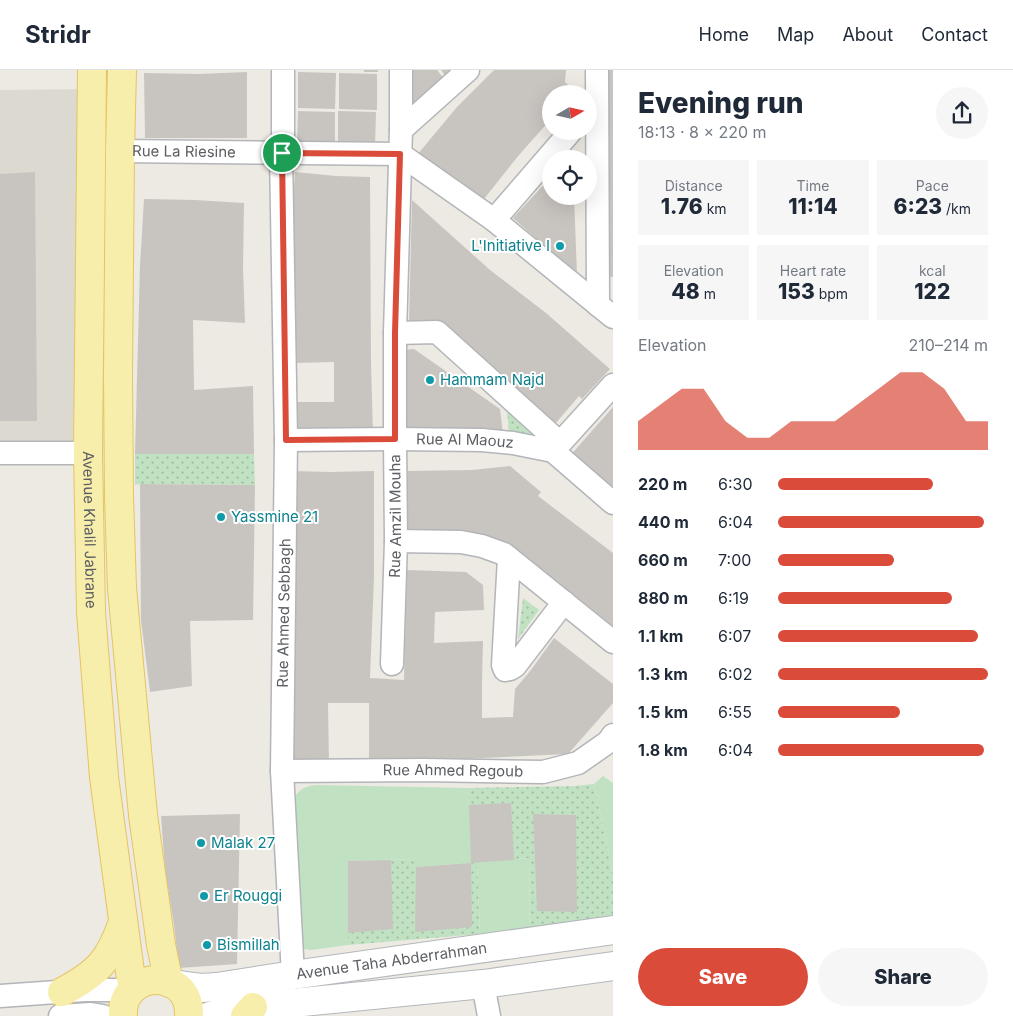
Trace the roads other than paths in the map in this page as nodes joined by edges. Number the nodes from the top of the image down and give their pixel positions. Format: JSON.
{"nodes":[{"id":1,"x":92,"y":70,"type":"edge"},
{"id":2,"x":122,"y":70,"type":"edge"},
{"id":3,"x":282,"y":70,"type":"edge"},
{"id":4,"x":401,"y":70,"type":"edge"},
{"id":5,"x":468,"y":70,"type":"edge"},
{"id":6,"x":597,"y":70,"type":"edge"},
{"id":7,"x":595,"y":85,"type":"edge"},
{"id":8,"x":401,"y":130,"type":"junction"},
{"id":9,"x":564,"y":140,"type":"edge"},
{"id":10,"x":595,"y":140,"type":"edge"},
{"id":11,"x":120,"y":151,"type":"junction"},
{"id":12,"x":282,"y":153,"type":"junction"},
{"id":13,"x":400,"y":154,"type":"junction"},
{"id":14,"x":494,"y":220,"type":"junction"},
{"id":15,"x":606,"y":311,"type":"edge"},
{"id":16,"x":395,"y":333,"type":"junction"},
{"id":17,"x":613,"y":384,"type":"edge"},
{"id":18,"x":395,"y":439,"type":"junction"},
{"id":19,"x":286,"y":440,"type":"junction"},
{"id":20,"x":556,"y":447,"type":"junction"},
{"id":21,"x":0,"y":453,"type":"edge"},
{"id":22,"x":88,"y":453,"type":"junction"},
{"id":23,"x":613,"y":503,"type":"edge"},
{"id":24,"x":396,"y":541,"type":"junction"},
{"id":25,"x":509,"y":558,"type":"junction"},
{"id":26,"x":564,"y":602,"type":"junction"},
{"id":27,"x":613,"y":642,"type":"edge"},
{"id":28,"x":392,"y":664,"type":"dead end"},
{"id":29,"x":613,"y":736,"type":"edge"},
{"id":30,"x":282,"y":771,"type":"junction"},
{"id":31,"x":123,"y":922,"type":"junction"},
{"id":32,"x":613,"y":930,"type":"edge"},
{"id":33,"x":613,"y":966,"type":"edge"},
{"id":34,"x":294,"y":975,"type":"junction"},
{"id":35,"x":169,"y":983,"type":"junction"},
{"id":36,"x":483,"y":984,"type":"junction"},
{"id":37,"x":132,"y":989,"type":"junction"},
{"id":38,"x":0,"y":996,"type":"edge"},
{"id":39,"x":61,"y":1004,"type":"edge"},
{"id":40,"x":249,"y":1012,"type":"edge"},
{"id":41,"x":103,"y":1016,"type":"edge"},
{"id":42,"x":122,"y":1016,"type":"edge"},
{"id":43,"x":189,"y":1016,"type":"edge"},
{"id":44,"x":210,"y":1016,"type":"edge"},
{"id":45,"x":489,"y":1016,"type":"edge"}],
"edges":[{"from":1,"to":22,"type":"main road","name":"Avenue Khalil Jabrane"},
{"from":2,"to":11,"type":"main road","name":"Avenue Khalil Jabrane"},
{"from":3,"to":12,"type":"street","name":"Rue Ahmed Sebbagh"},
{"from":4,"to":8,"type":"street","name":"Rue Amzil Mouha"},
{"from":5,"to":8,"type":"street"},
{"from":6,"to":7,"type":"street"},
{"from":8,"to":13,"type":"street","name":"Rue Amzil Mouha"},
{"from":9,"to":14,"type":"street"},
{"from":10,"to":15,"type":"street"},
{"from":11,"to":12,"type":"street","name":"Rue La Riesine"},
{"from":11,"to":35,"type":"main road","name":"Avenue Khalil Jabrane"},
{"from":12,"to":13,"type":"street","name":"Rue La Riesine"},
{"from":12,"to":19,"type":"street","name":"Rue Ahmed Sebbagh"},
{"from":13,"to":14,"type":"street"},
{"from":13,"to":16,"type":"street","name":"Rue Amzil Mouha"},
{"from":14,"to":15,"type":"street"},
{"from":16,"to":18,"type":"street","name":"Rue Amzil Mouha"},
{"from":16,"to":20,"type":"street"},
{"from":17,"to":20,"type":"street"},
{"from":18,"to":19,"type":"street","name":"Rue Al Maouz"},
{"from":18,"to":20,"type":"street","name":"Rue Al Maouz"},
{"from":18,"to":24,"type":"street","name":"Rue Amzil Mouha"},
{"from":19,"to":30,"type":"street","name":"Rue Ahmed Sebbagh"},
{"from":20,"to":23,"type":"street"},
{"from":21,"to":22,"type":"street"},
{"from":22,"to":31,"type":"main road","name":"Avenue Khalil Jabrane"},
{"from":24,"to":25,"type":"street"},
{"from":24,"to":28,"type":"street","name":"Rue Amzil Mouha"},
{"from":25,"to":26,"type":"street"},
{"from":25,"to":26,"type":"street"},
{"from":26,"to":27,"type":"street"},
{"from":29,"to":30,"type":"street","name":"Rue Ahmed Regoub"},
{"from":30,"to":34,"type":"street","name":"Rue Ahmed Sebbagh"},
{"from":31,"to":37,"type":"main road","name":"Avenue Khalil Jabrane"},
{"from":31,"to":39,"type":"main road"},
{"from":32,"to":34,"type":"street","name":"Avenue Taha Abderrahman"},
{"from":33,"to":36,"type":"street","name":"Avenue Taha Abderrahman"},
{"from":34,"to":35,"type":"street","name":"Avenue Taha Abderrahman"},
{"from":35,"to":37,"type":"main road"},
{"from":35,"to":43,"type":"main road"},
{"from":36,"to":40,"type":"street","name":"Avenue Taha Abderrahman"},
{"from":36,"to":45,"type":"street"},
{"from":37,"to":39,"type":"street"},
{"from":37,"to":42,"type":"main road"},
{"from":38,"to":39,"type":"street"},
{"from":39,"to":41,"type":"street"},
{"from":40,"to":44,"type":"street","name":"Avenue Taha Abderrahman"}]}
